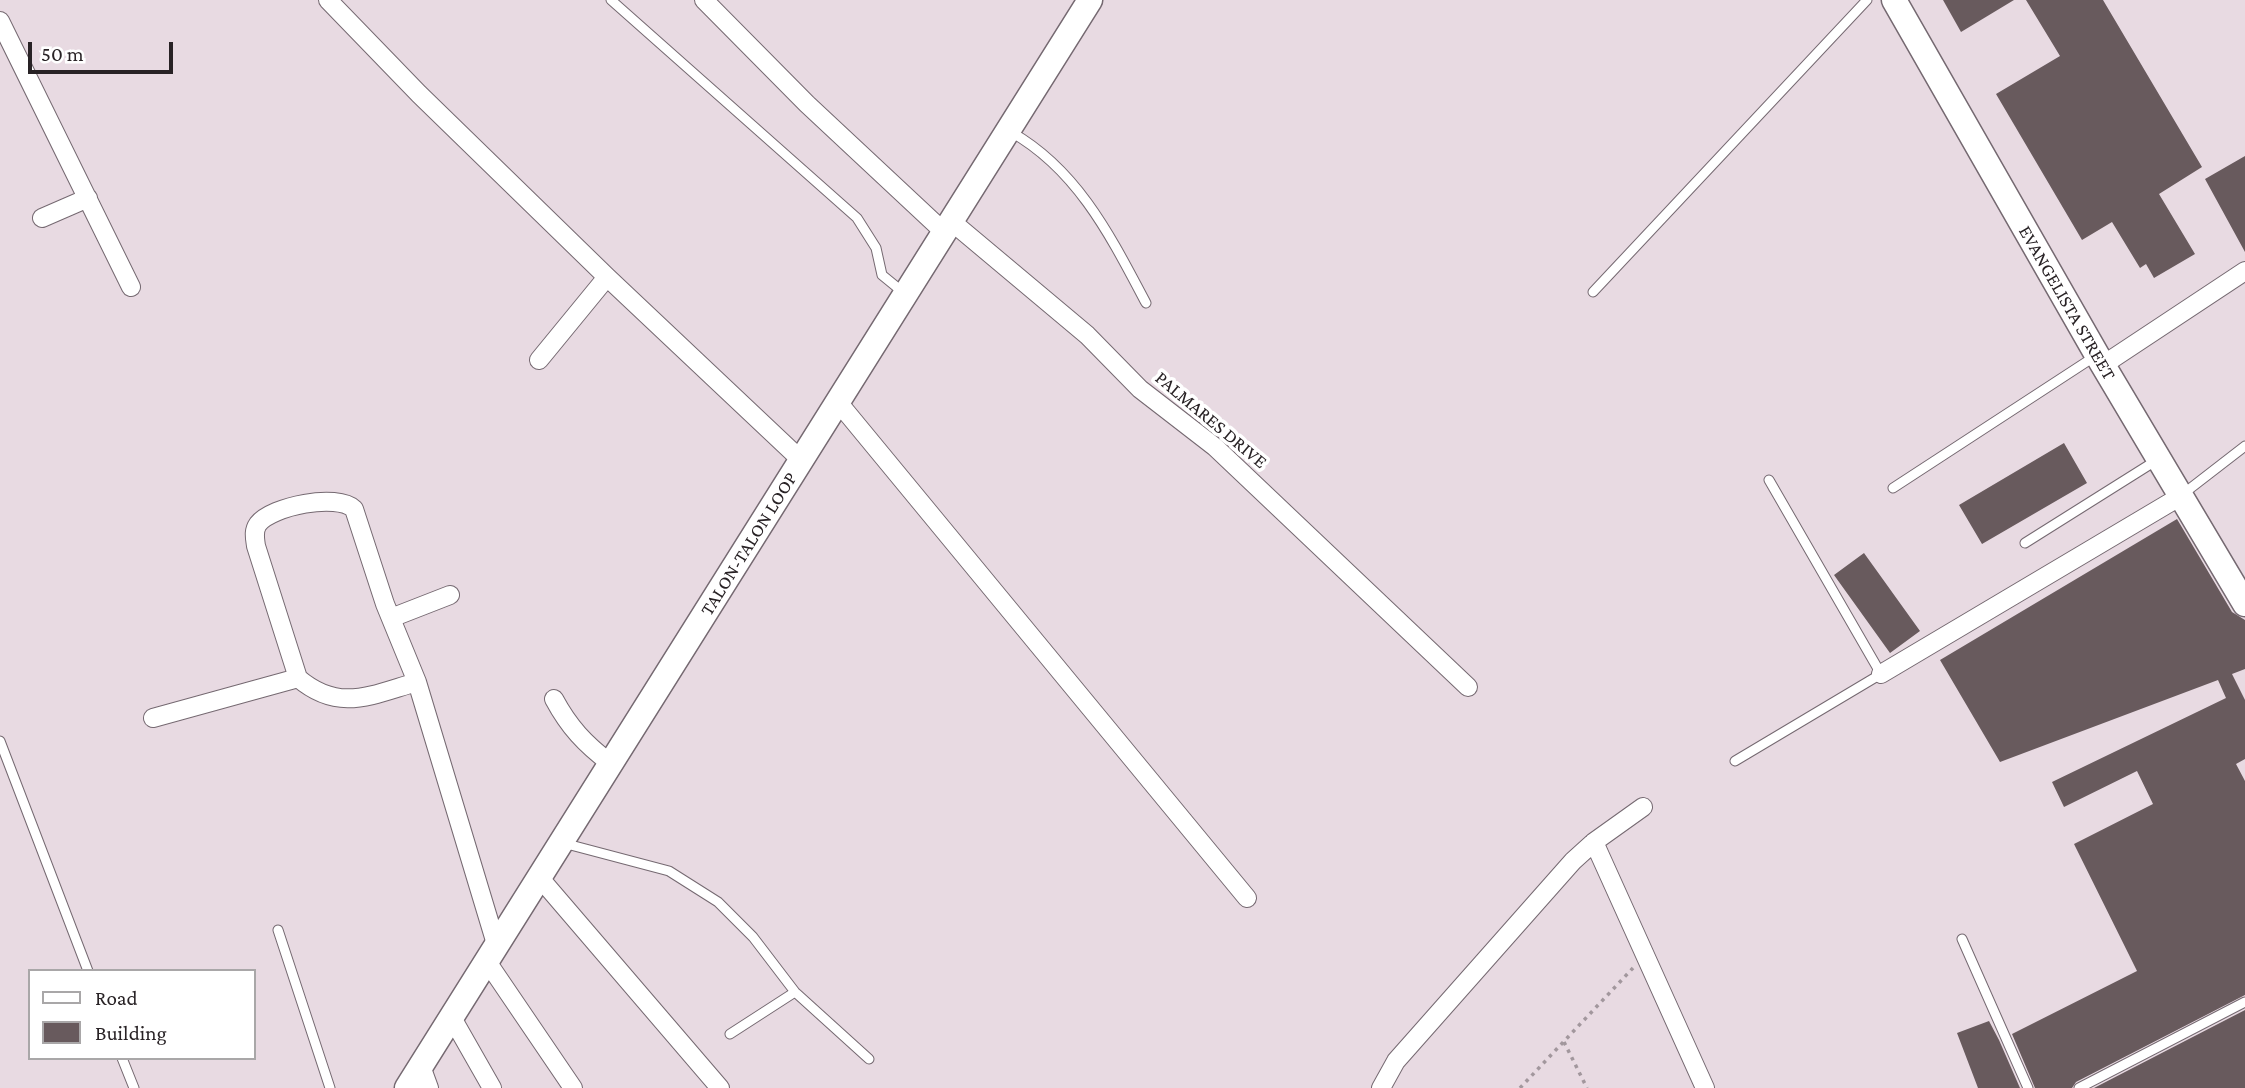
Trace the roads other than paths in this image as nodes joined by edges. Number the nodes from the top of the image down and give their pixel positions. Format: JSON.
{"nodes":[{"id":1,"x":328,"y":0,"type":"edge"},
{"id":2,"x":611,"y":0,"type":"edge"},
{"id":3,"x":704,"y":0,"type":"edge"},
{"id":4,"x":1090,"y":0,"type":"edge"},
{"id":5,"x":1867,"y":0,"type":"edge"},
{"id":6,"x":1894,"y":0,"type":"edge"},
{"id":7,"x":0,"y":21,"type":"edge"},
{"id":8,"x":1007,"y":130,"type":"junction"},
{"id":9,"x":88,"y":198,"type":"junction"},
{"id":10,"x":42,"y":218,"type":"dead end"},
{"id":11,"x":948,"y":226,"type":"junction"},
{"id":12,"x":2245,"y":271,"type":"edge"},
{"id":13,"x":607,"y":277,"type":"junction"},
{"id":14,"x":131,"y":286,"type":"dead end"},
{"id":15,"x":1593,"y":292,"type":"dead end"},
{"id":16,"x":905,"y":294,"type":"junction"},
{"id":17,"x":1146,"y":303,"type":"dead end"},
{"id":18,"x":540,"y":359,"type":"dead end"},
{"id":19,"x":2100,"y":360,"type":"junction"},
{"id":20,"x":838,"y":402,"type":"junction"},
{"id":21,"x":2245,"y":446,"type":"edge"},
{"id":22,"x":2159,"y":459,"type":"junction"},
{"id":23,"x":801,"y":460,"type":"junction"},
{"id":24,"x":1769,"y":480,"type":"dead end"},
{"id":25,"x":1893,"y":488,"type":"dead end"},
{"id":26,"x":2181,"y":496,"type":"junction"},
{"id":27,"x":2025,"y":543,"type":"dead end"},
{"id":28,"x":2242,"y":591,"type":"edge"},
{"id":29,"x":450,"y":595,"type":"dead end"},
{"id":30,"x":391,"y":618,"type":"junction"},
{"id":31,"x":1881,"y":674,"type":"junction"},
{"id":32,"x":298,"y":678,"type":"junction"},
{"id":33,"x":417,"y":682,"type":"junction"},
{"id":34,"x":1468,"y":687,"type":"dead end"},
{"id":35,"x":554,"y":699,"type":"dead end"},
{"id":36,"x":153,"y":718,"type":"dead end"},
{"id":37,"x":0,"y":741,"type":"edge"},
{"id":38,"x":1735,"y":761,"type":"dead end"},
{"id":39,"x":610,"y":763,"type":"junction"},
{"id":40,"x":1643,"y":807,"type":"dead end"},
{"id":41,"x":561,"y":842,"type":"junction"},
{"id":42,"x":1594,"y":842,"type":"junction"},
{"id":43,"x":539,"y":877,"type":"junction"},
{"id":44,"x":1247,"y":898,"type":"dead end"},
{"id":45,"x":278,"y":930,"type":"dead end"},
{"id":46,"x":1962,"y":939,"type":"dead end"},
{"id":47,"x":491,"y":952,"type":"junction"},
{"id":48,"x":87,"y":969,"type":"edge"},
{"id":49,"x":795,"y":992,"type":"junction"},
{"id":50,"x":2245,"y":1002,"type":"edge"},
{"id":51,"x":452,"y":1016,"type":"junction"},
{"id":52,"x":730,"y":1034,"type":"dead end"},
{"id":53,"x":869,"y":1059,"type":"dead end"},
{"id":54,"x":123,"y":1060,"type":"edge"},
{"id":55,"x":425,"y":1077,"type":"edge"},
{"id":56,"x":134,"y":1088,"type":"edge"},
{"id":57,"x":330,"y":1088,"type":"edge"},
{"id":58,"x":407,"y":1088,"type":"edge"},
{"id":59,"x":492,"y":1088,"type":"edge"},
{"id":60,"x":573,"y":1088,"type":"edge"},
{"id":61,"x":720,"y":1088,"type":"edge"},
{"id":62,"x":1381,"y":1088,"type":"edge"},
{"id":63,"x":1704,"y":1088,"type":"edge"},
{"id":64,"x":2028,"y":1088,"type":"edge"},
{"id":65,"x":2079,"y":1088,"type":"edge"}],
"edges":[{"from":1,"to":13,"type":"street"},
{"from":2,"to":16,"type":"lane"},
{"from":3,"to":11,"type":"street","name":"PALMARES DRIVE"},
{"from":4,"to":8,"type":"street","name":"TALON-TALON LOOP"},
{"from":5,"to":15,"type":"lane"},
{"from":6,"to":19,"type":"street","name":"EVANGELISTA STREET"},
{"from":7,"to":9,"type":"street"},
{"from":8,"to":11,"type":"street","name":"TALON-TALON LOOP"},
{"from":8,"to":17,"type":"lane"},
{"from":9,"to":10,"type":"street"},
{"from":9,"to":14,"type":"street"},
{"from":11,"to":16,"type":"street","name":"TALON-TALON LOOP"},
{"from":11,"to":34,"type":"street","name":"PALMARES DRIVE"},
{"from":12,"to":19,"type":"street"},
{"from":13,"to":18,"type":"street"},
{"from":13,"to":23,"type":"street"},
{"from":16,"to":20,"type":"street","name":"TALON-TALON LOOP"},
{"from":19,"to":22,"type":"street","name":"EVANGELISTA STREET"},
{"from":19,"to":25,"type":"lane"},
{"from":20,"to":23,"type":"street","name":"TALON-TALON LOOP"},
{"from":20,"to":44,"type":"street"},
{"from":21,"to":26,"type":"lane"},
{"from":22,"to":26,"type":"street","name":"EVANGELISTA STREET"},
{"from":22,"to":27,"type":"lane"},
{"from":23,"to":39,"type":"street","name":"TALON-TALON LOOP"},
{"from":24,"to":31,"type":"lane"},
{"from":26,"to":28,"type":"street","name":"EVANGELISTA STREET"},
{"from":26,"to":31,"type":"street"},
{"from":29,"to":30,"type":"street"},
{"from":30,"to":32,"type":"street"},
{"from":30,"to":33,"type":"street"},
{"from":31,"to":38,"type":"lane"},
{"from":32,"to":33,"type":"street"},
{"from":32,"to":36,"type":"street"},
{"from":33,"to":47,"type":"street"},
{"from":35,"to":39,"type":"street"},
{"from":37,"to":48,"type":"lane"},
{"from":39,"to":41,"type":"street","name":"TALON-TALON LOOP"},
{"from":40,"to":42,"type":"street"},
{"from":41,"to":43,"type":"street","name":"TALON-TALON LOOP"},
{"from":41,"to":49,"type":"lane"},
{"from":42,"to":62,"type":"street"},
{"from":42,"to":63,"type":"street"},
{"from":43,"to":47,"type":"street","name":"TALON-TALON LOOP"},
{"from":43,"to":61,"type":"street"},
{"from":45,"to":57,"type":"lane"},
{"from":46,"to":64,"type":"lane"},
{"from":47,"to":51,"type":"street","name":"TALON-TALON LOOP"},
{"from":47,"to":60,"type":"street"},
{"from":49,"to":52,"type":"lane"},
{"from":49,"to":53,"type":"lane"},
{"from":50,"to":65,"type":"lane"},
{"from":51,"to":55,"type":"street","name":"TALON-TALON LOOP"},
{"from":51,"to":59,"type":"street"},
{"from":54,"to":56,"type":"lane"},
{"from":55,"to":58,"type":"street","name":"TALON-TALON LOOP"}]}
